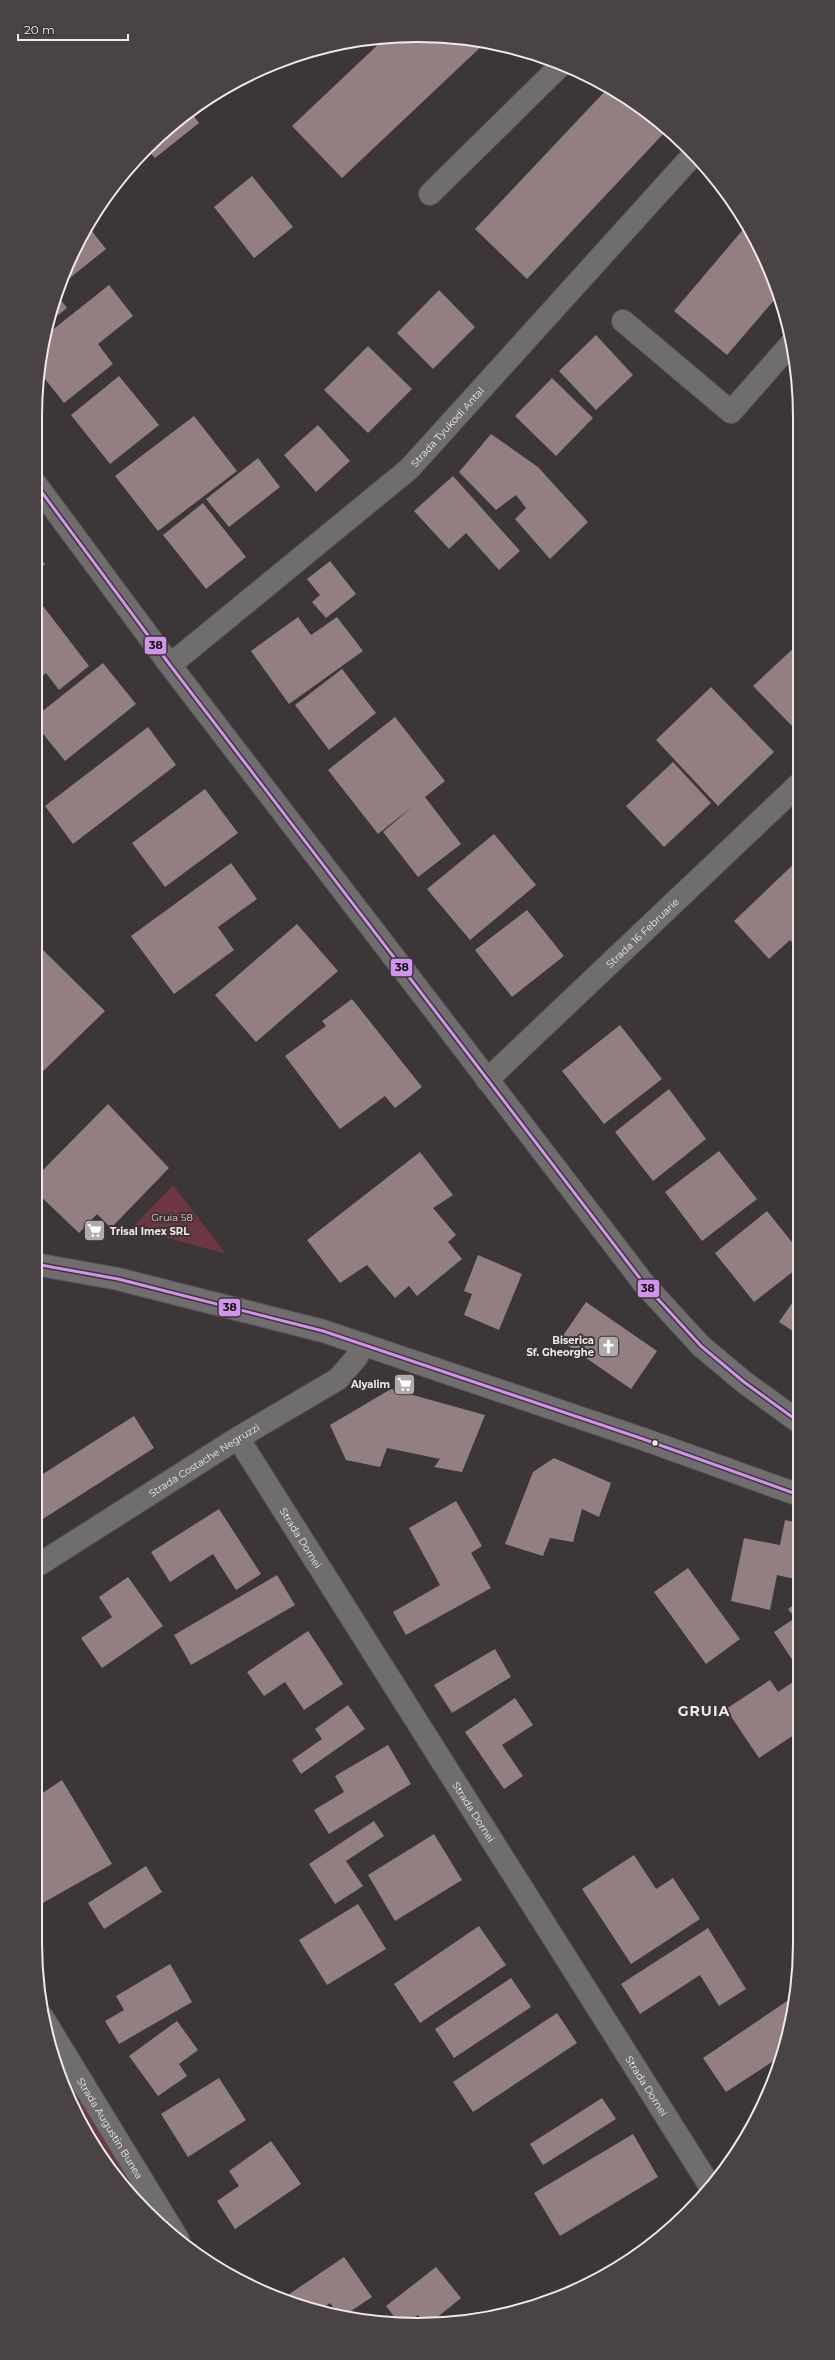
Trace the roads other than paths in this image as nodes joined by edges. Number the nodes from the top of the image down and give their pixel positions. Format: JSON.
{"nodes":[{"id":1,"x":557,"y":69,"type":"edge"},
{"id":2,"x":689,"y":159,"type":"edge"},
{"id":3,"x":430,"y":194,"type":"dead end"},
{"id":4,"x":623,"y":321,"type":"dead end"},
{"id":5,"x":787,"y":349,"type":"edge"},
{"id":6,"x":42,"y":492,"type":"edge"},
{"id":7,"x":170,"y":666,"type":"junction"},
{"id":8,"x":793,"y":790,"type":"edge"},
{"id":9,"x":487,"y":1080,"type":"junction"},
{"id":10,"x":42,"y":1265,"type":"edge"},
{"id":11,"x":362,"y":1344,"type":"junction"},
{"id":12,"x":793,"y":1418,"type":"edge"},
{"id":13,"x":238,"y":1438,"type":"junction"},
{"id":14,"x":793,"y":1493,"type":"edge"},
{"id":15,"x":42,"y":1563,"type":"edge"},
{"id":16,"x":54,"y":2036,"type":"edge"},
{"id":17,"x":707,"y":2181,"type":"edge"},
{"id":18,"x":169,"y":2224,"type":"edge"}],
"edges":[{"from":1,"to":3,"type":"street"},
{"from":2,"to":7,"type":"street","name":"Strada Tyukodi Antal"},
{"from":4,"to":5,"type":"street"},
{"from":6,"to":7,"type":"street"},
{"from":7,"to":9,"type":"street"},
{"from":8,"to":9,"type":"street","name":"Strada 16 Februarie"},
{"from":9,"to":12,"type":"street"},
{"from":10,"to":11,"type":"street"},
{"from":11,"to":13,"type":"street","name":"Strada Costache Negruzzi"},
{"from":11,"to":14,"type":"street"},
{"from":13,"to":15,"type":"street","name":"Strada Costache Negruzzi"},
{"from":13,"to":17,"type":"street","name":"Strada Dornei"},
{"from":16,"to":18,"type":"street","name":"Strada Augustin Bunea"}]}
